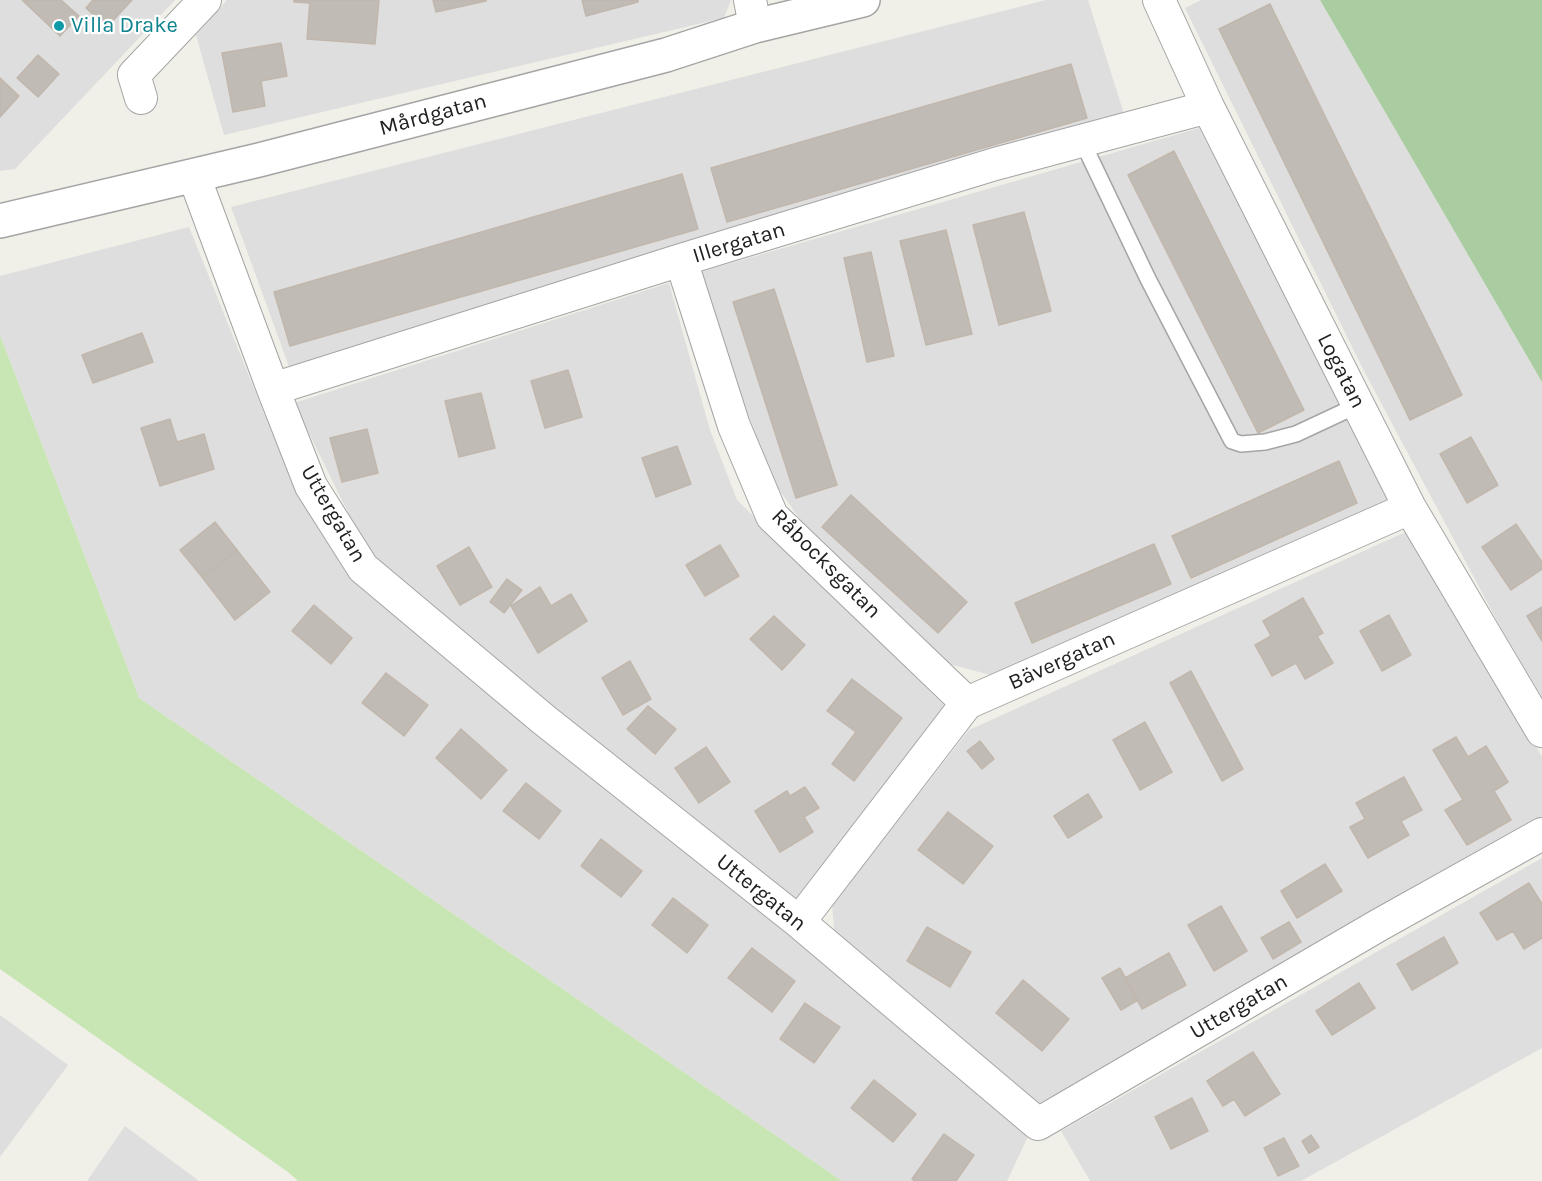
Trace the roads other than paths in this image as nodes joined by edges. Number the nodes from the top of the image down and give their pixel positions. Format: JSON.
{"nodes":[{"id":1,"x":205,"y":0,"type":"edge"},
{"id":2,"x":863,"y":0,"type":"edge"},
{"id":3,"x":1159,"y":0,"type":"edge"},
{"id":4,"x":752,"y":13,"type":"edge"},
{"id":5,"x":141,"y":98,"type":"dead end"},
{"id":6,"x":1208,"y":107,"type":"junction"},
{"id":7,"x":1082,"y":141,"type":"junction"},
{"id":8,"x":194,"y":176,"type":"junction"},
{"id":9,"x":0,"y":221,"type":"edge"},
{"id":10,"x":681,"y":260,"type":"junction"},
{"id":11,"x":273,"y":389,"type":"junction"},
{"id":12,"x":1358,"y":405,"type":"junction"},
{"id":13,"x":1410,"y":508,"type":"junction"},
{"id":14,"x":967,"y":703,"type":"junction"},
{"id":15,"x":1542,"y":731,"type":"edge"},
{"id":16,"x":1542,"y":834,"type":"edge"},
{"id":17,"x":799,"y":922,"type":"junction"}],
"edges":[{"from":1,"to":5,"type":"street"},
{"from":2,"to":4,"type":"street","name":"Mårdgatan"},
{"from":3,"to":6,"type":"street","name":"Logatan"},
{"from":4,"to":8,"type":"street","name":"Mårdgatan"},
{"from":6,"to":7,"type":"street","name":"Illergatan"},
{"from":6,"to":12,"type":"street","name":"Logatan"},
{"from":7,"to":10,"type":"street","name":"Illergatan"},
{"from":7,"to":12,"type":"lane"},
{"from":8,"to":9,"type":"street","name":"Mårdgatan"},
{"from":8,"to":11,"type":"street","name":"Uttergatan"},
{"from":10,"to":11,"type":"street","name":"Illergatan"},
{"from":10,"to":14,"type":"street","name":"Råbocksgatan"},
{"from":11,"to":17,"type":"street","name":"Uttergatan"},
{"from":12,"to":13,"type":"street","name":"Logatan"},
{"from":13,"to":14,"type":"street","name":"Bävergatan"},
{"from":13,"to":15,"type":"street","name":"Logatan"},
{"from":14,"to":17,"type":"street","name":"Bävergatan"},
{"from":16,"to":17,"type":"street","name":"Uttergatan"}]}
